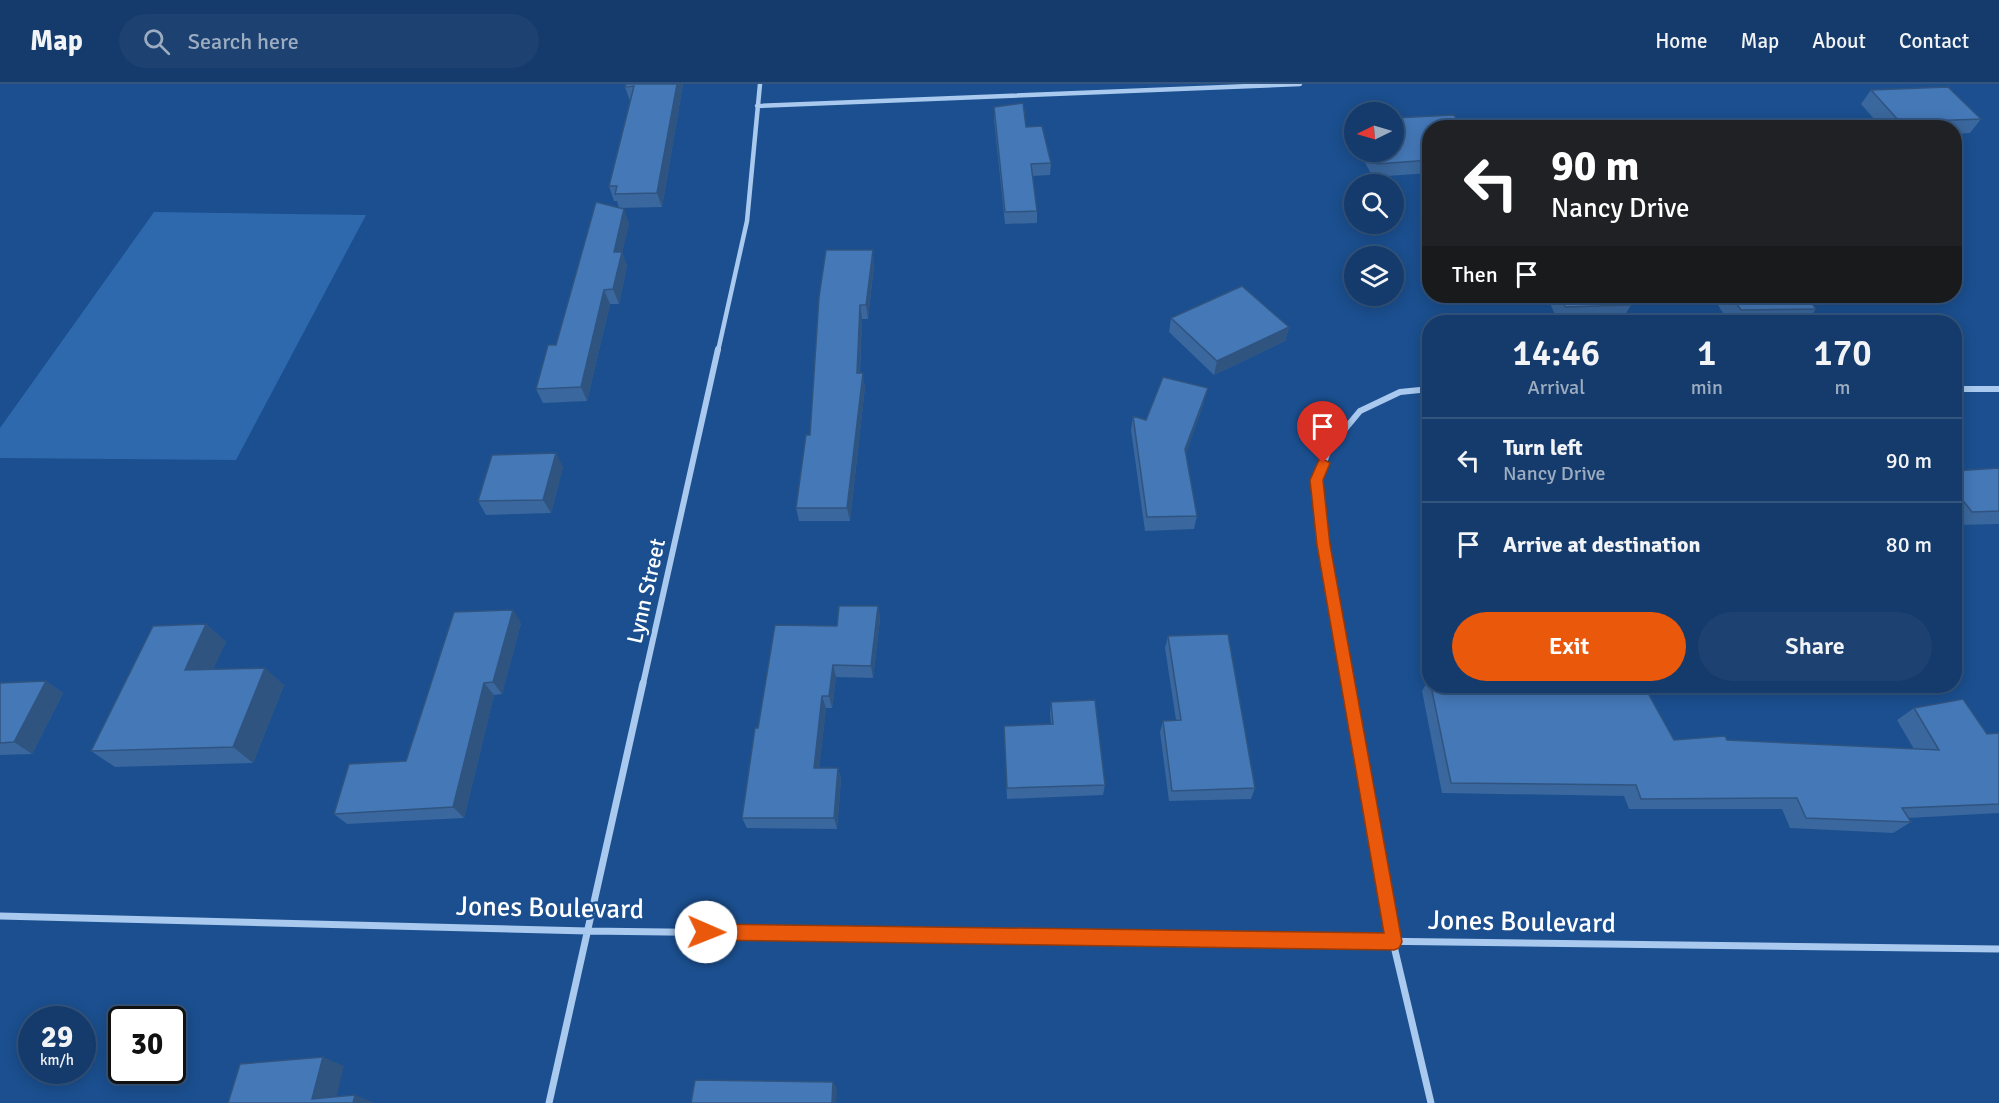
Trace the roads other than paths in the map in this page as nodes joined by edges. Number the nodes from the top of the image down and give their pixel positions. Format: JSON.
{"nodes":[{"id":1,"x":760,"y":84,"type":"edge"},
{"id":2,"x":1300,"y":84,"type":"edge"},
{"id":3,"x":758,"y":106,"type":"junction"},
{"id":4,"x":1962,"y":389,"type":"edge"},
{"id":5,"x":1999,"y":389,"type":"edge"},
{"id":6,"x":1422,"y":390,"type":"edge"},
{"id":7,"x":0,"y":916,"type":"edge"},
{"id":8,"x":588,"y":930,"type":"junction"},
{"id":9,"x":1394,"y":942,"type":"junction"},
{"id":10,"x":1999,"y":949,"type":"edge"},
{"id":11,"x":549,"y":1103,"type":"edge"},
{"id":12,"x":1431,"y":1103,"type":"edge"}],
"edges":[{"from":1,"to":3,"type":"street","name":"Lynn Street"},
{"from":2,"to":3,"type":"street"},
{"from":3,"to":8,"type":"street","name":"Lynn Street"},
{"from":4,"to":5,"type":"street"},
{"from":6,"to":9,"type":"street"},
{"from":7,"to":8,"type":"street","name":"Jones Boulevard"},
{"from":8,"to":9,"type":"street","name":"Jones Boulevard"},
{"from":8,"to":11,"type":"street","name":"Lynn Street"},
{"from":9,"to":10,"type":"street","name":"Jones Boulevard"},
{"from":9,"to":12,"type":"street"}]}
